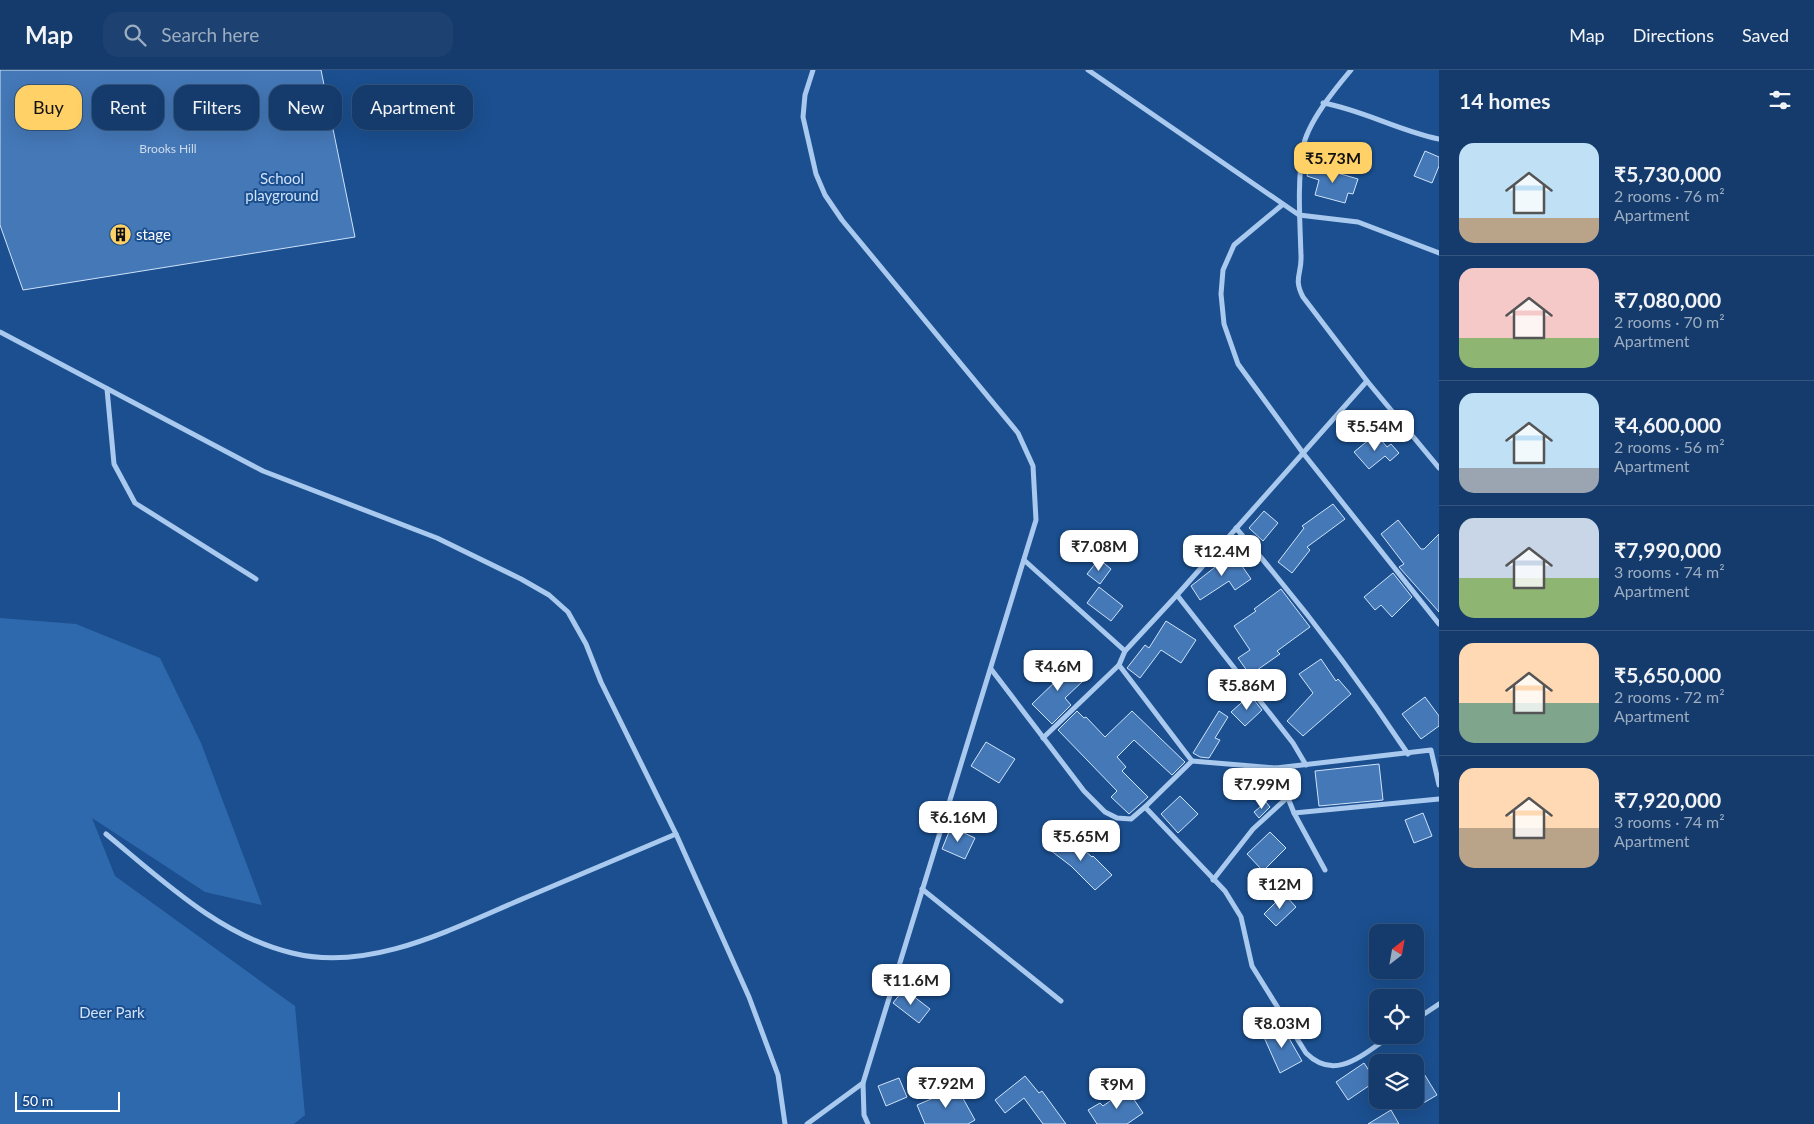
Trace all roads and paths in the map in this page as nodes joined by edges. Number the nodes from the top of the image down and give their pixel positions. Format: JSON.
{"nodes":[{"id":1,"x":812,"y":70,"type":"edge"},
{"id":2,"x":1088,"y":70,"type":"edge"},
{"id":3,"x":1351,"y":70,"type":"edge"},
{"id":4,"x":1323,"y":103,"type":"junction"},
{"id":5,"x":1439,"y":139,"type":"edge"},
{"id":6,"x":1282,"y":205,"type":"junction"},
{"id":7,"x":1299,"y":215,"type":"junction"},
{"id":8,"x":1439,"y":253,"type":"edge"},
{"id":9,"x":0,"y":332,"type":"edge"},
{"id":10,"x":1367,"y":381,"type":"junction"},
{"id":11,"x":107,"y":389,"type":"junction"},
{"id":12,"x":1303,"y":453,"type":"junction"},
{"id":13,"x":1439,"y":468,"type":"edge"},
{"id":14,"x":1236,"y":528,"type":"junction"},
{"id":15,"x":1024,"y":560,"type":"junction"},
{"id":16,"x":256,"y":579,"type":"dead end"},
{"id":17,"x":1177,"y":595,"type":"junction"},
{"id":18,"x":1439,"y":624,"type":"edge"},
{"id":19,"x":1125,"y":650,"type":"junction"},
{"id":20,"x":1119,"y":665,"type":"junction"},
{"id":21,"x":991,"y":670,"type":"junction"},
{"id":22,"x":1043,"y":738,"type":"junction"},
{"id":23,"x":1431,"y":750,"type":"junction"},
{"id":24,"x":1439,"y":750,"type":"edge"},
{"id":25,"x":1408,"y":754,"type":"junction"},
{"id":26,"x":1192,"y":761,"type":"junction"},
{"id":27,"x":1306,"y":765,"type":"junction"},
{"id":28,"x":1276,"y":768,"type":"junction"},
{"id":29,"x":1439,"y":785,"type":"edge"},
{"id":30,"x":1288,"y":797,"type":"junction"},
{"id":31,"x":1439,"y":799,"type":"edge"},
{"id":32,"x":1145,"y":807,"type":"junction"},
{"id":33,"x":1294,"y":813,"type":"junction"},
{"id":34,"x":106,"y":834,"type":"dead end"},
{"id":35,"x":676,"y":834,"type":"junction"},
{"id":36,"x":1325,"y":870,"type":"dead end"},
{"id":37,"x":1213,"y":880,"type":"junction"},
{"id":38,"x":922,"y":889,"type":"junction"},
{"id":39,"x":1061,"y":1001,"type":"dead end"},
{"id":40,"x":1439,"y":1004,"type":"edge"},
{"id":41,"x":1424,"y":1014,"type":"edge"},
{"id":42,"x":1378,"y":1044,"type":"edge"},
{"id":43,"x":863,"y":1083,"type":"junction"},
{"id":44,"x":785,"y":1124,"type":"edge"},
{"id":45,"x":807,"y":1124,"type":"edge"},
{"id":46,"x":868,"y":1124,"type":"edge"}],
"edges":[{"from":1,"to":15,"type":"street"},
{"from":2,"to":6,"type":"street"},
{"from":3,"to":4,"type":"street"},
{"from":4,"to":5,"type":"street"},
{"from":4,"to":7,"type":"street"},
{"from":6,"to":7,"type":"street"},
{"from":6,"to":12,"type":"street"},
{"from":7,"to":8,"type":"street"},
{"from":7,"to":10,"type":"street"},
{"from":9,"to":11,"type":"street"},
{"from":10,"to":12,"type":"street"},
{"from":10,"to":13,"type":"street"},
{"from":11,"to":16,"type":"street"},
{"from":11,"to":35,"type":"street"},
{"from":12,"to":14,"type":"street"},
{"from":12,"to":18,"type":"street"},
{"from":14,"to":17,"type":"street"},
{"from":14,"to":25,"type":"street"},
{"from":15,"to":19,"type":"street"},
{"from":15,"to":21,"type":"street"},
{"from":17,"to":19,"type":"street"},
{"from":17,"to":27,"type":"street"},
{"from":19,"to":20,"type":"street"},
{"from":20,"to":22,"type":"street"},
{"from":20,"to":26,"type":"street"},
{"from":21,"to":22,"type":"street"},
{"from":21,"to":38,"type":"street"},
{"from":22,"to":32,"type":"street"},
{"from":23,"to":24,"type":"street"},
{"from":23,"to":25,"type":"street"},
{"from":23,"to":29,"type":"street"},
{"from":25,"to":27,"type":"street"},
{"from":26,"to":28,"type":"street"},
{"from":26,"to":32,"type":"street"},
{"from":27,"to":28,"type":"street"},
{"from":28,"to":30,"type":"street"},
{"from":30,"to":33,"type":"street"},
{"from":30,"to":37,"type":"street"},
{"from":31,"to":33,"type":"street"},
{"from":32,"to":37,"type":"street"},
{"from":33,"to":36,"type":"street"},
{"from":34,"to":35,"type":"street"},
{"from":35,"to":44,"type":"street"},
{"from":37,"to":42,"type":"street"},
{"from":38,"to":39,"type":"street"},
{"from":38,"to":43,"type":"street"},
{"from":40,"to":41,"type":"street"},
{"from":43,"to":45,"type":"street"},
{"from":43,"to":46,"type":"street"}]}
